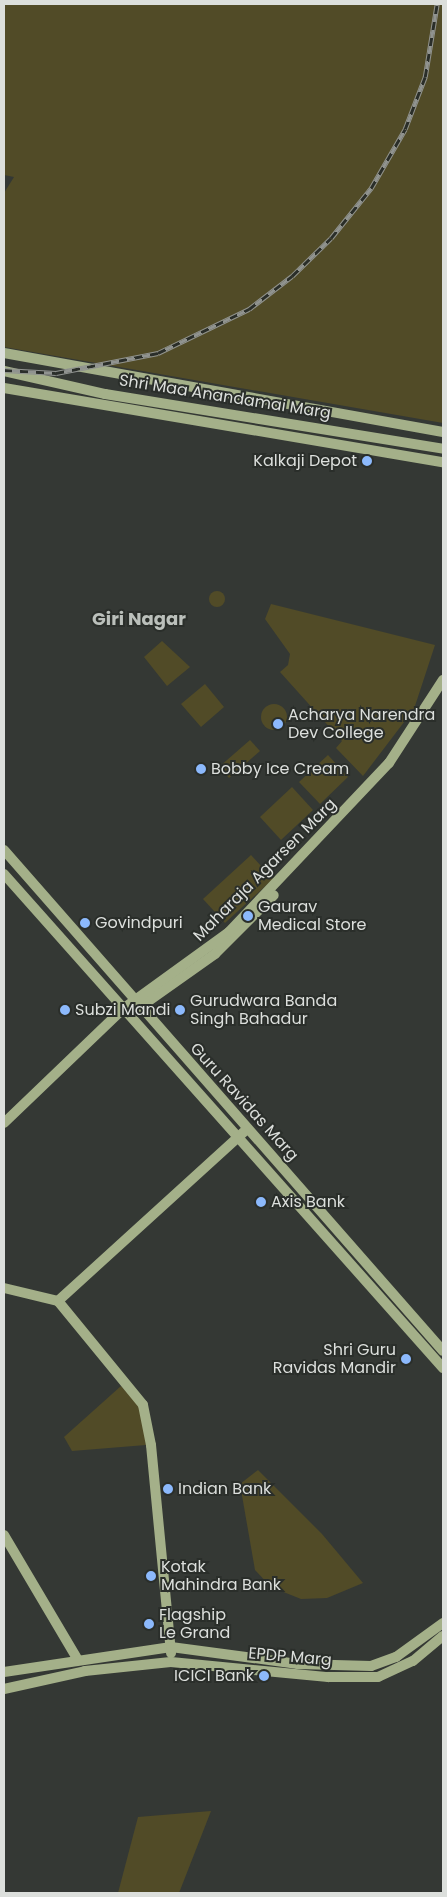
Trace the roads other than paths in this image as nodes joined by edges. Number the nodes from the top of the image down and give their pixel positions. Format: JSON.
{"nodes":[{"id":1,"x":4,"y":353,"type":"edge"},
{"id":2,"x":4,"y":371,"type":"edge"},
{"id":3,"x":4,"y":388,"type":"edge"},
{"id":4,"x":386,"y":421,"type":"junction"},
{"id":5,"x":443,"y":432,"type":"edge"},
{"id":6,"x":382,"y":436,"type":"junction"},
{"id":7,"x":443,"y":449,"type":"edge"},
{"id":8,"x":443,"y":462,"type":"edge"},
{"id":9,"x":443,"y":680,"type":"edge"},
{"id":10,"x":443,"y":693,"type":"edge"},
{"id":11,"x":4,"y":850,"type":"edge"},
{"id":12,"x":4,"y":874,"type":"edge"},
{"id":13,"x":282,"y":883,"type":"junction"},
{"id":14,"x":137,"y":1004,"type":"junction"},
{"id":15,"x":126,"y":1012,"type":"junction"},
{"id":16,"x":4,"y":1123,"type":"edge"},
{"id":17,"x":244,"y":1132,"type":"junction"},
{"id":18,"x":4,"y":1288,"type":"edge"},
{"id":19,"x":58,"y":1300,"type":"junction"},
{"id":20,"x":443,"y":1351,"type":"edge"},
{"id":21,"x":443,"y":1368,"type":"edge"},
{"id":22,"x":4,"y":1535,"type":"edge"},
{"id":23,"x":443,"y":1623,"type":"edge"},
{"id":24,"x":443,"y":1636,"type":"edge"},
{"id":25,"x":171,"y":1647,"type":"junction"},
{"id":26,"x":78,"y":1660,"type":"junction"},
{"id":27,"x":171,"y":1662,"type":"junction"},
{"id":28,"x":4,"y":1672,"type":"edge"},
{"id":29,"x":4,"y":1689,"type":"edge"}],
"edges":[{"from":1,"to":4,"type":"main road"},
{"from":2,"to":6,"type":"main road","name":"Shri Maa Anandamai Marg"},
{"from":3,"to":8,"type":"main road","name":"Shri Maa Anandamai Marg"},
{"from":4,"to":5,"type":"main road"},
{"from":4,"to":6,"type":"main road"},
{"from":6,"to":7,"type":"main road","name":"Shri Maa Anandamai Marg"},
{"from":9,"to":13,"type":"main road","name":"Maharaja Agarsen Marg"},
{"from":10,"to":13,"type":"main road","name":"Maharaja Agarsen Marg"},
{"from":11,"to":14,"type":"main road","name":"Guru Ravidas Marg"},
{"from":12,"to":15,"type":"main road","name":"Guru Ravidas Marg"},
{"from":13,"to":14,"type":"main road","name":"Maharaja Agarsen Marg"},
{"from":14,"to":15,"type":"main road","name":"Maharaja Agarsen Marg"},
{"from":14,"to":17,"type":"main road","name":"Guru Ravidas Marg"},
{"from":15,"to":16,"type":"main road","name":"Maharaja Agarsen Marg"},
{"from":15,"to":17,"type":"main road","name":"Guru Ravidas Marg"},
{"from":17,"to":19,"type":"main road"},
{"from":17,"to":20,"type":"main road","name":"Guru Ravidas Marg"},
{"from":17,"to":21,"type":"main road","name":"Guru Ravidas Marg"},
{"from":18,"to":19,"type":"main road"},
{"from":19,"to":25,"type":"main road"},
{"from":22,"to":26,"type":"main road"},
{"from":23,"to":25,"type":"main road","name":"EPDP Marg"},
{"from":24,"to":27,"type":"main road","name":"EPDP Marg"},
{"from":25,"to":26,"type":"main road","name":"EPDP Marg"},
{"from":25,"to":27,"type":"main road"},
{"from":26,"to":28,"type":"main road","name":"EPDP Marg"},
{"from":27,"to":29,"type":"main road","name":"EPDP Marg"}]}
